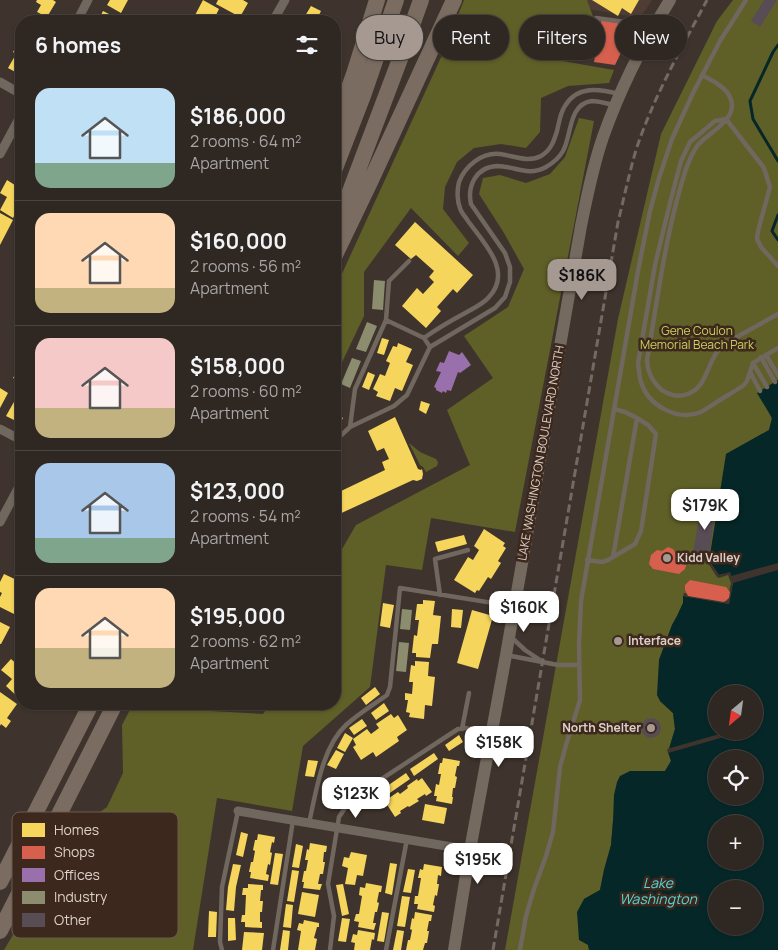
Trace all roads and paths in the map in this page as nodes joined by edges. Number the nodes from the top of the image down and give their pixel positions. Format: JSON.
{"nodes":[{"id":1,"x":88,"y":0,"type":"edge"},
{"id":2,"x":285,"y":0,"type":"edge"},
{"id":3,"x":377,"y":0,"type":"edge"},
{"id":4,"x":396,"y":0,"type":"edge"},
{"id":5,"x":421,"y":0,"type":"edge"},
{"id":6,"x":454,"y":0,"type":"edge"},
{"id":7,"x":670,"y":0,"type":"edge"},
{"id":8,"x":746,"y":0,"type":"edge"},
{"id":9,"x":80,"y":15,"type":"edge"},
{"id":10,"x":276,"y":15,"type":"edge"},
{"id":11,"x":661,"y":15,"type":"edge"},
{"id":12,"x":637,"y":60,"type":"edge"},
{"id":13,"x":702,"y":75,"type":"junction"},
{"id":14,"x":0,"y":82,"type":"edge"},
{"id":15,"x":15,"y":91,"type":"edge"},
{"id":16,"x":618,"y":100,"type":"junction"},
{"id":17,"x":341,"y":110,"type":"edge"},
{"id":18,"x":726,"y":119,"type":"junction"},
{"id":19,"x":15,"y":126,"type":"edge"},
{"id":20,"x":341,"y":152,"type":"edge"},
{"id":21,"x":0,"y":154,"type":"edge"},
{"id":22,"x":341,"y":215,"type":"edge"},
{"id":23,"x":341,"y":242,"type":"edge"},
{"id":24,"x":409,"y":261,"type":"dead end"},
{"id":25,"x":778,"y":266,"type":"edge"},
{"id":26,"x":778,"y":314,"type":"edge"},
{"id":27,"x":386,"y":320,"type":"junction"},
{"id":28,"x":424,"y":338,"type":"junction"},
{"id":29,"x":430,"y":347,"type":"junction"},
{"id":30,"x":778,"y":348,"type":"edge"},
{"id":31,"x":766,"y":355,"type":"junction"},
{"id":32,"x":761,"y":357,"type":"junction"},
{"id":33,"x":753,"y":363,"type":"junction"},
{"id":34,"x":750,"y":372,"type":"junction"},
{"id":35,"x":778,"y":375,"type":"edge"},
{"id":36,"x":775,"y":382,"type":"dead end"},
{"id":37,"x":767,"y":387,"type":"dead end"},
{"id":38,"x":760,"y":391,"type":"dead end"},
{"id":39,"x":614,"y":409,"type":"junction"},
{"id":40,"x":637,"y":418,"type":"junction"},
{"id":41,"x":350,"y":427,"type":"junction"},
{"id":42,"x":0,"y":429,"type":"edge"},
{"id":43,"x":341,"y":435,"type":"edge"},
{"id":44,"x":15,"y":437,"type":"edge"},
{"id":45,"x":15,"y":494,"type":"edge"},
{"id":46,"x":0,"y":522,"type":"edge"},
{"id":47,"x":468,"y":550,"type":"dead end"},
{"id":48,"x":613,"y":557,"type":"junction"},
{"id":49,"x":587,"y":560,"type":"junction"},
{"id":50,"x":440,"y":594,"type":"junction"},
{"id":51,"x":514,"y":607,"type":"junction"},
{"id":52,"x":510,"y":635,"type":"junction"},
{"id":53,"x":506,"y":655,"type":"junction"},
{"id":54,"x":543,"y":662,"type":"junction"},
{"id":55,"x":579,"y":665,"type":"junction"},
{"id":56,"x":468,"y":693,"type":"dead end"},
{"id":57,"x":88,"y":710,"type":"edge"},
{"id":58,"x":112,"y":710,"type":"edge"},
{"id":59,"x":462,"y":728,"type":"junction"},
{"id":60,"x":492,"y":733,"type":"junction"},
{"id":61,"x":238,"y":811,"type":"joint"},
{"id":62,"x":36,"y":812,"type":"edge"},
{"id":63,"x":61,"y":812,"type":"edge"},
{"id":64,"x":293,"y":820,"type":"junction"},
{"id":65,"x":309,"y":823,"type":"junction"},
{"id":66,"x":338,"y":828,"type":"junction"},
{"id":67,"x":407,"y":839,"type":"junction"},
{"id":68,"x":470,"y":850,"type":"junction"},
{"id":69,"x":12,"y":859,"type":"edge"},
{"id":70,"x":0,"y":882,"type":"edge"},
{"id":71,"x":12,"y":908,"type":"edge"},
{"id":72,"x":0,"y":932,"type":"edge"},
{"id":73,"x":222,"y":950,"type":"edge"},
{"id":74,"x":273,"y":950,"type":"edge"},
{"id":75,"x":330,"y":950,"type":"edge"},
{"id":76,"x":386,"y":950,"type":"edge"},
{"id":77,"x":454,"y":950,"type":"edge"},
{"id":78,"x":520,"y":950,"type":"edge"}],
"edges":[{"from":1,"to":9,"type":"street"},
{"from":2,"to":10,"type":"street"},
{"from":3,"to":17,"type":"highway"},
{"from":4,"to":20,"type":"highway"},
{"from":5,"to":22,"type":"highway"},
{"from":6,"to":23,"type":"highway"},
{"from":7,"to":11,"type":"street","name":"LAKE WASHINGTON BOULEVARD NORTH"},
{"from":8,"to":13,"type":"lane"},
{"from":12,"to":16,"type":"street","name":"LAKE WASHINGTON BOULEVARD NORTH"},
{"from":13,"to":18,"type":"lane"},
{"from":13,"to":39,"type":"lane"},
{"from":14,"to":15,"type":"street"},
{"from":16,"to":28,"type":"lane"},
{"from":16,"to":29,"type":"lane"},
{"from":16,"to":51,"type":"street","name":"LAKE WASHINGTON BOULEVARD NORTH"},
{"from":18,"to":25,"type":"lane"},
{"from":18,"to":26,"type":"lane"},
{"from":18,"to":34,"type":"lane"},
{"from":19,"to":21,"type":"street"},
{"from":24,"to":27,"type":"lane"},
{"from":27,"to":28,"type":"lane"},
{"from":27,"to":41,"type":"lane"},
{"from":28,"to":29,"type":"lane"},
{"from":29,"to":41,"type":"lane"},
{"from":30,"to":31,"type":"lane"},
{"from":31,"to":32,"type":"lane"},
{"from":31,"to":35,"type":"lane"},
{"from":32,"to":33,"type":"lane"},
{"from":32,"to":36,"type":"lane"},
{"from":33,"to":34,"type":"lane"},
{"from":33,"to":37,"type":"lane"},
{"from":34,"to":38,"type":"lane"},
{"from":39,"to":40,"type":"lane"},
{"from":39,"to":49,"type":"lane"},
{"from":40,"to":48,"type":"lane"},
{"from":40,"to":48,"type":"lane"},
{"from":41,"to":43,"type":"lane"},
{"from":42,"to":44,"type":"street"},
{"from":45,"to":46,"type":"street"},
{"from":47,"to":50,"type":"lane"},
{"from":48,"to":49,"type":"lane"},
{"from":49,"to":55,"type":"lane"},
{"from":50,"to":51,"type":"lane"},
{"from":50,"to":65,"type":"lane"},
{"from":51,"to":52,"type":"street","name":"LAKE WASHINGTON BOULEVARD NORTH"},
{"from":52,"to":53,"type":"street","name":"LAKE WASHINGTON BOULEVARD NORTH"},
{"from":52,"to":54,"type":"lane"},
{"from":53,"to":54,"type":"lane"},
{"from":53,"to":60,"type":"street","name":"LAKE WASHINGTON BOULEVARD NORTH"},
{"from":54,"to":55,"type":"lane"},
{"from":55,"to":78,"type":"lane"},
{"from":56,"to":59,"type":"lane"},
{"from":57,"to":62,"type":"highway"},
{"from":58,"to":63,"type":"highway"},
{"from":59,"to":60,"type":"lane"},
{"from":59,"to":66,"type":"lane"},
{"from":60,"to":68,"type":"street","name":"LAKE WASHINGTON BOULEVARD NORTH"},
{"from":61,"to":64,"type":"street"},
{"from":61,"to":73,"type":"lane"},
{"from":64,"to":65,"type":"street"},
{"from":64,"to":74,"type":"lane"},
{"from":65,"to":66,"type":"street"},
{"from":66,"to":67,"type":"street"},
{"from":66,"to":75,"type":"lane"},
{"from":67,"to":68,"type":"street"},
{"from":67,"to":76,"type":"lane"},
{"from":68,"to":77,"type":"street","name":"LAKE WASHINGTON BOULEVARD NORTH"},
{"from":69,"to":70,"type":"highway"},
{"from":71,"to":72,"type":"highway"}]}
